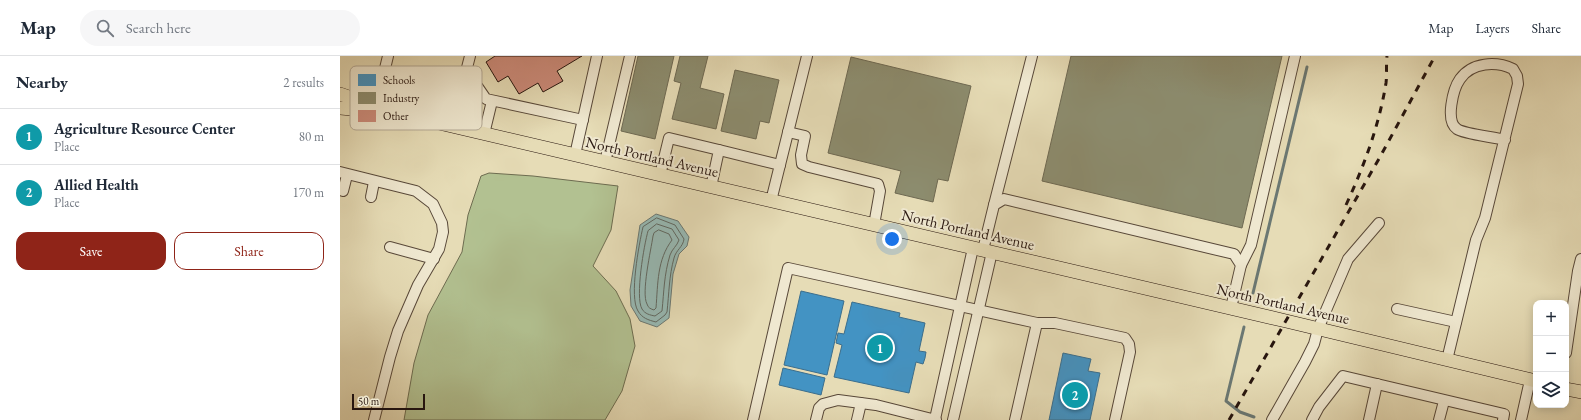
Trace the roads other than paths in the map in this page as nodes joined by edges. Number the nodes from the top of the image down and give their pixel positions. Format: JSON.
{"nodes":[{"id":1,"x":388,"y":56,"type":"edge"},
{"id":2,"x":470,"y":56,"type":"edge"},
{"id":3,"x":597,"y":56,"type":"edge"},
{"id":4,"x":630,"y":56,"type":"edge"},
{"id":5,"x":806,"y":56,"type":"edge"},
{"id":6,"x":1032,"y":56,"type":"edge"},
{"id":7,"x":1295,"y":56,"type":"edge"},
{"id":8,"x":386,"y":66,"type":"edge"},
{"id":9,"x":467,"y":66,"type":"edge"},
{"id":10,"x":482,"y":93,"type":"edge"},
{"id":11,"x":340,"y":94,"type":"edge"},
{"id":12,"x":350,"y":97,"type":"edge"},
{"id":13,"x":492,"y":101,"type":"junction"},
{"id":14,"x":340,"y":108,"type":"edge"},
{"id":15,"x":350,"y":109,"type":"edge"},
{"id":16,"x":583,"y":120,"type":"junction"},
{"id":17,"x":468,"y":130,"type":"edge"},
{"id":18,"x":788,"y":132,"type":"junction"},
{"id":19,"x":484,"y":134,"type":"junction"},
{"id":20,"x":1505,"y":140,"type":"junction"},
{"id":21,"x":719,"y":150,"type":"junction"},
{"id":22,"x":575,"y":155,"type":"junction"},
{"id":23,"x":605,"y":162,"type":"junction"},
{"id":24,"x":780,"y":165,"type":"junction"},
{"id":25,"x":344,"y":174,"type":"edge"},
{"id":26,"x":660,"y":175,"type":"junction"},
{"id":27,"x":374,"y":182,"type":"junction"},
{"id":28,"x":711,"y":187,"type":"junction"},
{"id":29,"x":343,"y":191,"type":"dead end"},
{"id":30,"x":370,"y":197,"type":"dead end"},
{"id":31,"x":772,"y":201,"type":"junction"},
{"id":32,"x":994,"y":205,"type":"junction"},
{"id":33,"x":1379,"y":222,"type":"dead end"},
{"id":34,"x":874,"y":225,"type":"junction"},
{"id":35,"x":390,"y":247,"type":"dead end"},
{"id":36,"x":983,"y":250,"type":"junction"},
{"id":37,"x":434,"y":259,"type":"junction"},
{"id":38,"x":1581,"y":259,"type":"edge"},
{"id":39,"x":1240,"y":270,"type":"junction"},
{"id":40,"x":960,"y":306,"type":"junction"},
{"id":41,"x":1231,"y":308,"type":"junction"},
{"id":42,"x":1397,"y":309,"type":"dead end"},
{"id":43,"x":978,"y":310,"type":"junction"},
{"id":44,"x":1456,"y":322,"type":"junction"},
{"id":45,"x":1036,"y":323,"type":"junction"},
{"id":46,"x":1318,"y":329,"type":"junction"},
{"id":47,"x":1568,"y":336,"type":"edge"},
{"id":48,"x":1447,"y":360,"type":"junction"},
{"id":49,"x":1533,"y":381,"type":"edge"},
{"id":50,"x":1377,"y":384,"type":"junction"},
{"id":51,"x":1569,"y":390,"type":"edge"},
{"id":52,"x":1581,"y":392,"type":"edge"},
{"id":53,"x":1444,"y":401,"type":"junction"},
{"id":54,"x":861,"y":403,"type":"junction"},
{"id":55,"x":374,"y":420,"type":"edge"},
{"id":56,"x":753,"y":420,"type":"edge"},
{"id":57,"x":816,"y":420,"type":"edge"},
{"id":58,"x":857,"y":420,"type":"edge"},
{"id":59,"x":935,"y":420,"type":"edge"},
{"id":60,"x":953,"y":420,"type":"edge"},
{"id":61,"x":1015,"y":420,"type":"edge"},
{"id":62,"x":1115,"y":420,"type":"edge"},
{"id":63,"x":1272,"y":420,"type":"edge"},
{"id":64,"x":1312,"y":420,"type":"edge"},
{"id":65,"x":1369,"y":420,"type":"edge"},
{"id":66,"x":1439,"y":420,"type":"edge"},
{"id":67,"x":1503,"y":420,"type":"edge"},
{"id":68,"x":1521,"y":420,"type":"edge"}],
"edges":[{"from":1,"to":8,"type":"street"},
{"from":2,"to":9,"type":"street"},
{"from":3,"to":16,"type":"street"},
{"from":4,"to":23,"type":"street"},
{"from":5,"to":18,"type":"street"},
{"from":6,"to":32,"type":"street"},
{"from":7,"to":39,"type":"street"},
{"from":10,"to":13,"type":"street"},
{"from":11,"to":12,"type":"main road"},
{"from":13,"to":16,"type":"street"},
{"from":13,"to":19,"type":"street"},
{"from":14,"to":15,"type":"main road"},
{"from":16,"to":22,"type":"street"},
{"from":17,"to":19,"type":"main road","name":"North Portland Avenue"},
{"from":18,"to":24,"type":"street"},
{"from":18,"to":34,"type":"street"},
{"from":19,"to":22,"type":"main road","name":"North Portland Avenue"},
{"from":20,"to":20,"type":"street"},
{"from":20,"to":44,"type":"street"},
{"from":21,"to":24,"type":"street"},
{"from":21,"to":26,"type":"street"},
{"from":21,"to":28,"type":"street"},
{"from":22,"to":23,"type":"main road","name":"North Portland Avenue"},
{"from":23,"to":26,"type":"main road","name":"North Portland Avenue"},
{"from":24,"to":31,"type":"street"},
{"from":25,"to":27,"type":"street"},
{"from":25,"to":29,"type":"street"},
{"from":26,"to":28,"type":"main road","name":"North Portland Avenue"},
{"from":27,"to":30,"type":"street"},
{"from":27,"to":37,"type":"street"},
{"from":28,"to":31,"type":"main road","name":"North Portland Avenue"},
{"from":31,"to":34,"type":"main road","name":"North Portland Avenue"},
{"from":32,"to":36,"type":"street"},
{"from":32,"to":39,"type":"street"},
{"from":33,"to":46,"type":"street"},
{"from":34,"to":36,"type":"main road","name":"North Portland Avenue"},
{"from":35,"to":37,"type":"street"},
{"from":36,"to":40,"type":"street"},
{"from":36,"to":41,"type":"main road","name":"North Portland Avenue"},
{"from":36,"to":43,"type":"street"},
{"from":37,"to":55,"type":"street"},
{"from":38,"to":47,"type":"street"},
{"from":39,"to":41,"type":"street"},
{"from":40,"to":43,"type":"street"},
{"from":40,"to":56,"type":"street"},
{"from":40,"to":59,"type":"street"},
{"from":41,"to":46,"type":"main road","name":"North Portland Avenue"},
{"from":42,"to":44,"type":"street"},
{"from":43,"to":45,"type":"street"},
{"from":43,"to":60,"type":"street"},
{"from":44,"to":48,"type":"street"},
{"from":45,"to":61,"type":"street"},
{"from":45,"to":62,"type":"street"},
{"from":46,"to":48,"type":"main road","name":"North Portland Avenue"},
{"from":46,"to":63,"type":"street"},
{"from":48,"to":49,"type":"main road","name":"North Portland Avenue"},
{"from":49,"to":68,"type":"street"},
{"from":50,"to":53,"type":"street"},
{"from":50,"to":64,"type":"street"},
{"from":50,"to":65,"type":"street"},
{"from":51,"to":52,"type":"main road"},
{"from":53,"to":66,"type":"street"},
{"from":53,"to":67,"type":"street"},
{"from":54,"to":57,"type":"street"},
{"from":54,"to":58,"type":"street"},
{"from":54,"to":59,"type":"street"}]}
